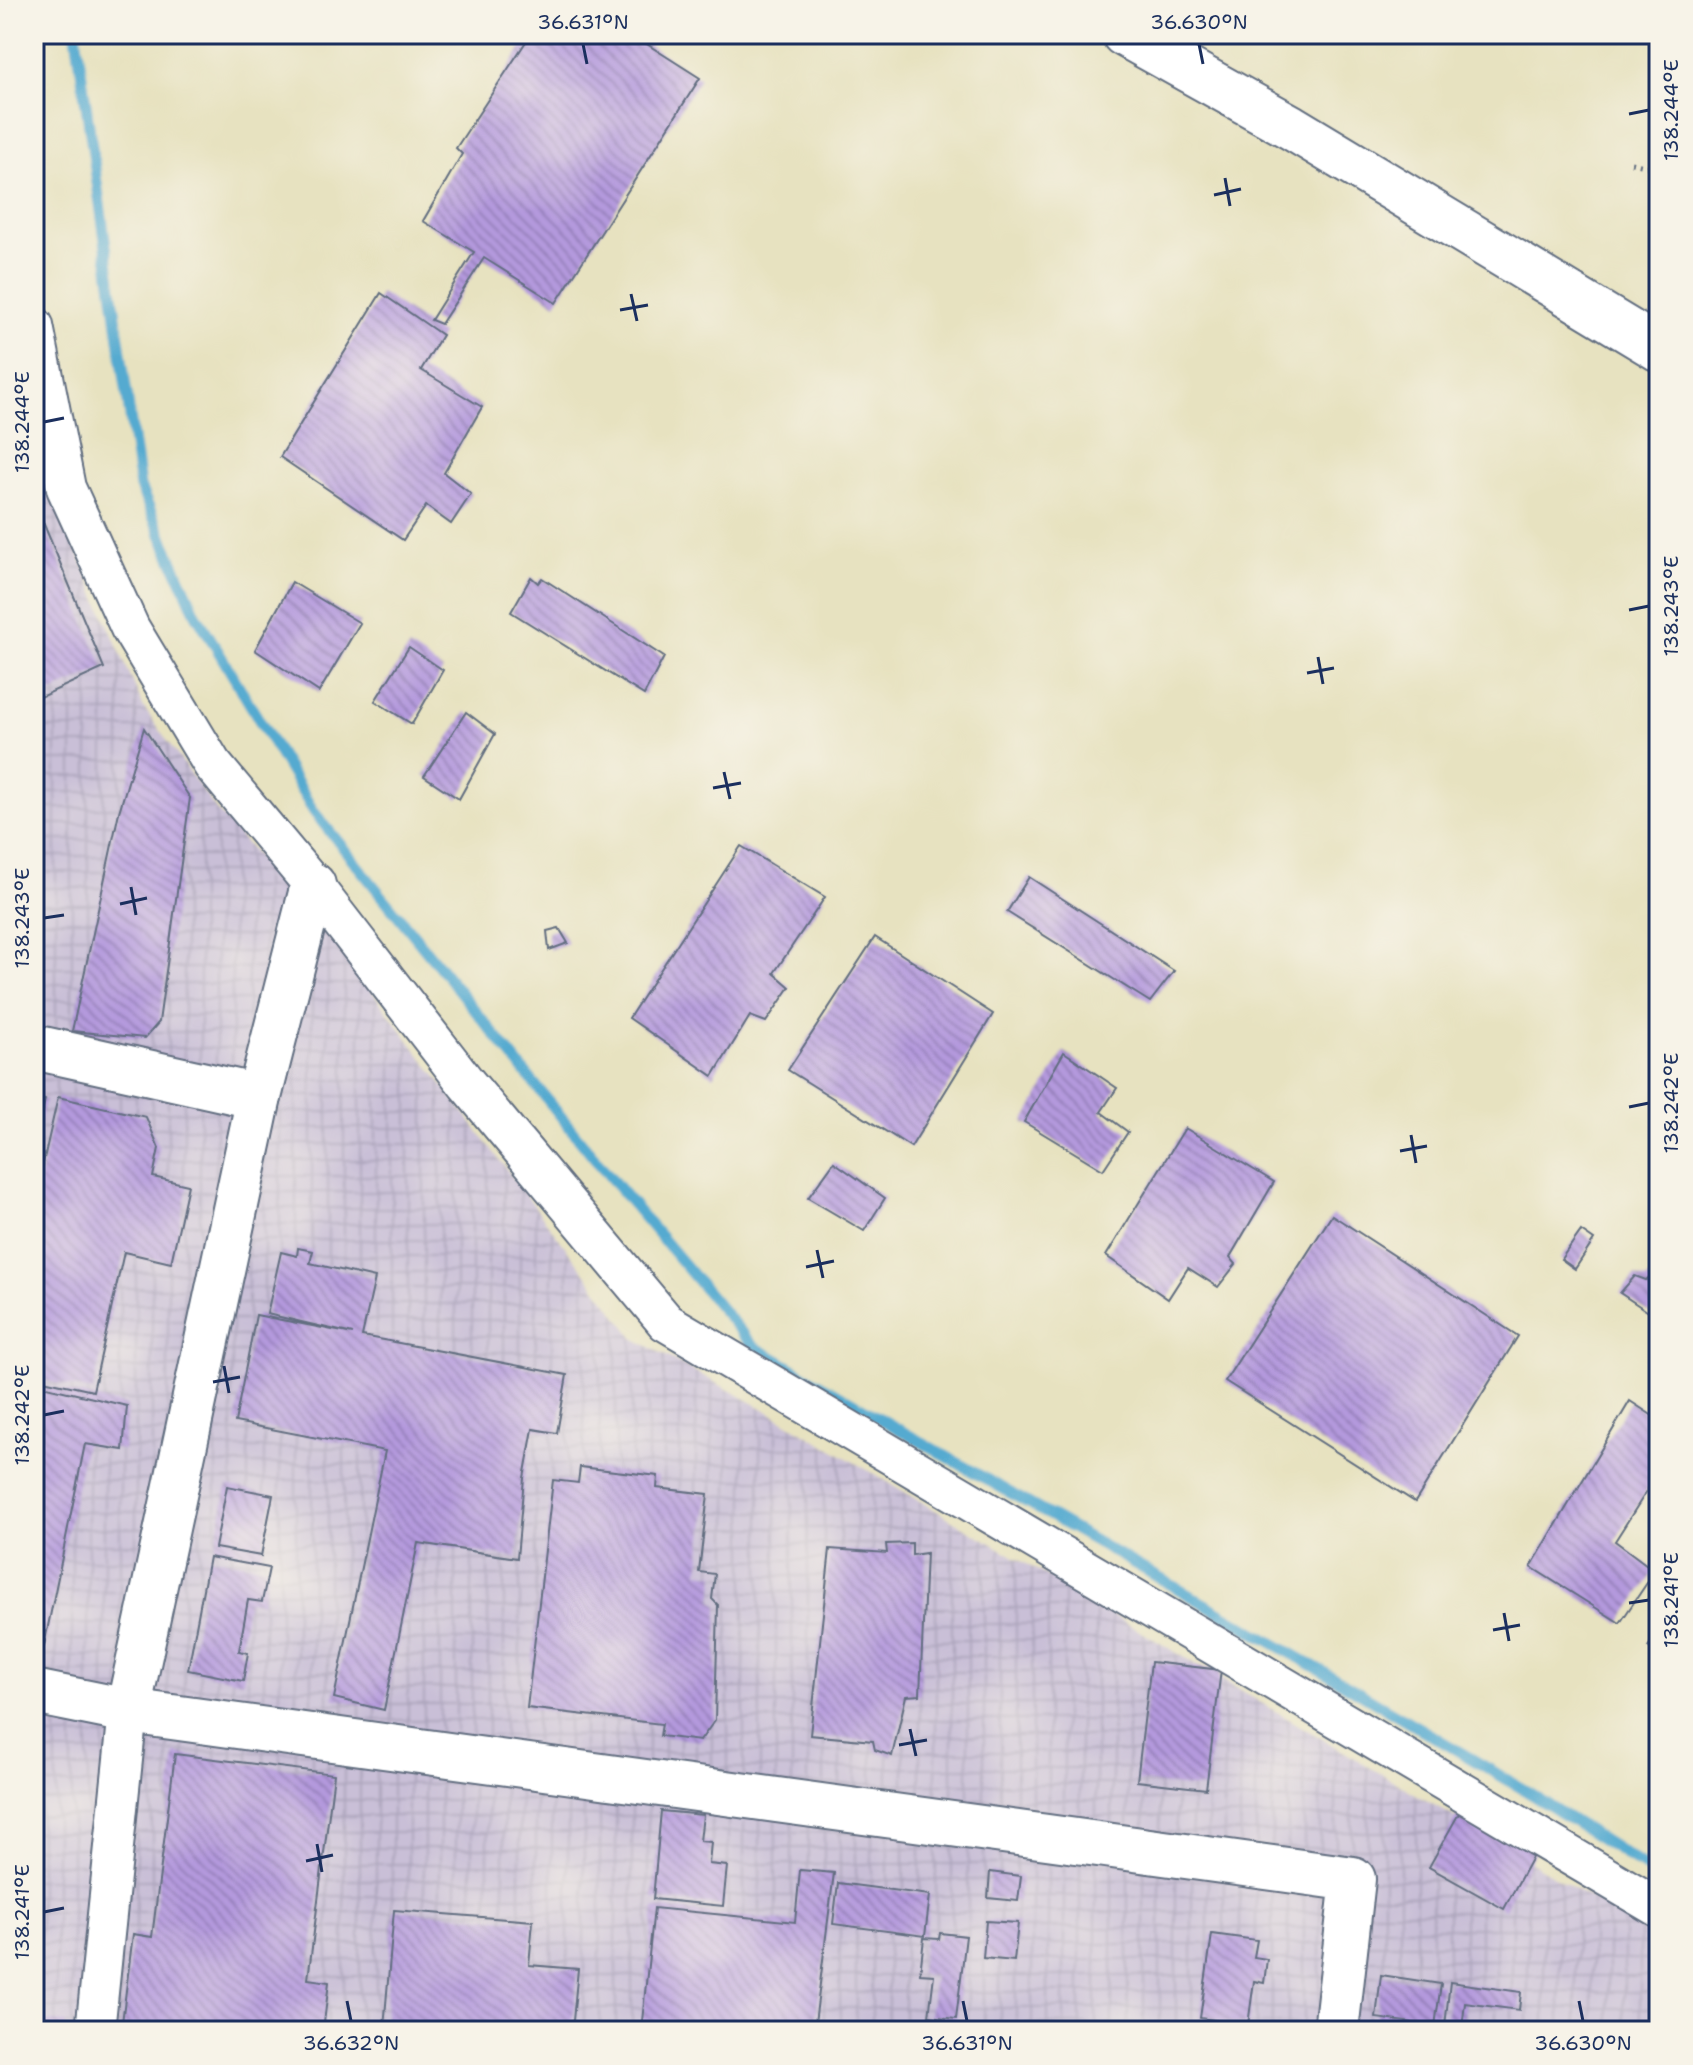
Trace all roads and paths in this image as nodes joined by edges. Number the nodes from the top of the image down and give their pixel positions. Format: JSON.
{"nodes":[{"id":1,"x":1124,"y":34,"type":"edge"},
{"id":2,"x":1631,"y":163,"type":"dead end"},
{"id":3,"x":1659,"y":169,"type":"edge"},
{"id":4,"x":34,"y":326,"type":"edge"},
{"id":5,"x":1659,"y":349,"type":"edge"},
{"id":6,"x":313,"y":885,"type":"junction"},
{"id":7,"x":34,"y":1047,"type":"edge"},
{"id":8,"x":259,"y":1097,"type":"junction"},
{"id":9,"x":34,"y":1692,"type":"edge"},
{"id":10,"x":128,"y":1711,"type":"junction"},
{"id":11,"x":1659,"y":1908,"type":"edge"},
{"id":12,"x":95,"y":2031,"type":"edge"},
{"id":13,"x":1336,"y":2031,"type":"edge"}],
"edges":[{"from":1,"to":5,"type":"street"},
{"from":2,"to":3,"type":"path"},
{"from":4,"to":6,"type":"street"},
{"from":6,"to":8,"type":"street"},
{"from":6,"to":11,"type":"street"},
{"from":7,"to":8,"type":"street"},
{"from":8,"to":10,"type":"street"},
{"from":9,"to":10,"type":"street"},
{"from":10,"to":12,"type":"street"},
{"from":10,"to":13,"type":"street"}]}
